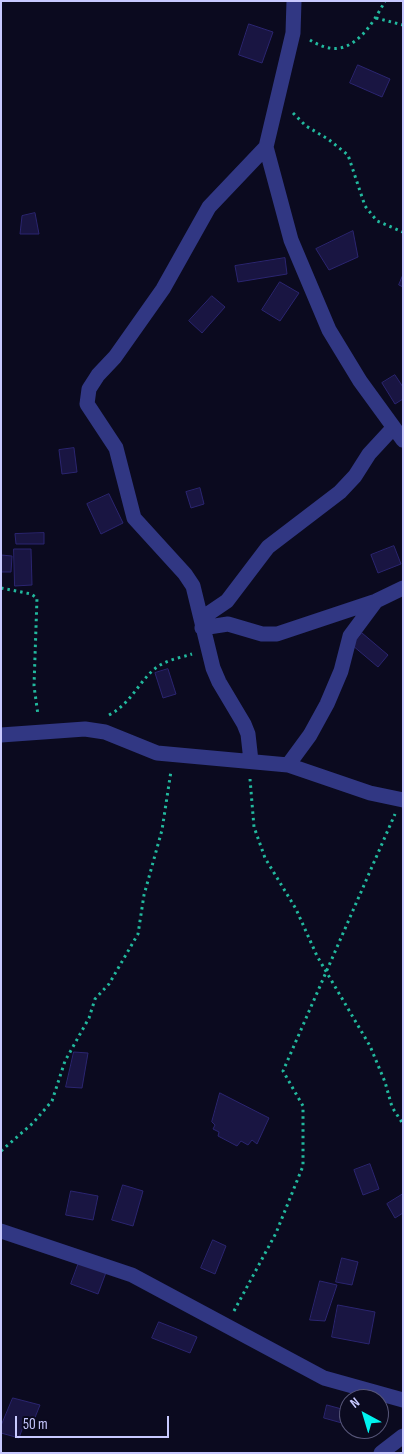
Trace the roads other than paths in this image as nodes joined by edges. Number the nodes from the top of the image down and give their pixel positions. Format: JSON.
{"nodes":[{"id":1,"x":294,"y":1,"type":"edge"},
{"id":2,"x":266,"y":147,"type":"junction"},
{"id":3,"x":393,"y":428,"type":"junction"},
{"id":4,"x":403,"y":440,"type":"edge"},
{"id":5,"x":403,"y":588,"type":"edge"},
{"id":6,"x":376,"y":601,"type":"junction"},
{"id":7,"x":202,"y":623,"type":"junction"},
{"id":8,"x":1,"y":735,"type":"edge"},
{"id":9,"x":249,"y":761,"type":"junction"},
{"id":10,"x":288,"y":765,"type":"junction"},
{"id":11,"x":402,"y":800,"type":"edge"},
{"id":12,"x":1,"y":1231,"type":"edge"},
{"id":13,"x":403,"y":1400,"type":"edge"},
{"id":14,"x":403,"y":1436,"type":"edge"},
{"id":15,"x":381,"y":1453,"type":"edge"}],
"edges":[{"from":1,"to":2,"type":"street"},
{"from":2,"to":3,"type":"street"},
{"from":2,"to":7,"type":"street"},
{"from":3,"to":4,"type":"street"},
{"from":3,"to":7,"type":"street"},
{"from":5,"to":6,"type":"street"},
{"from":6,"to":7,"type":"street"},
{"from":6,"to":10,"type":"street"},
{"from":7,"to":9,"type":"street"},
{"from":8,"to":9,"type":"street"},
{"from":9,"to":10,"type":"street"},
{"from":10,"to":11,"type":"street"},
{"from":12,"to":13,"type":"street"},
{"from":14,"to":15,"type":"street"}]}
